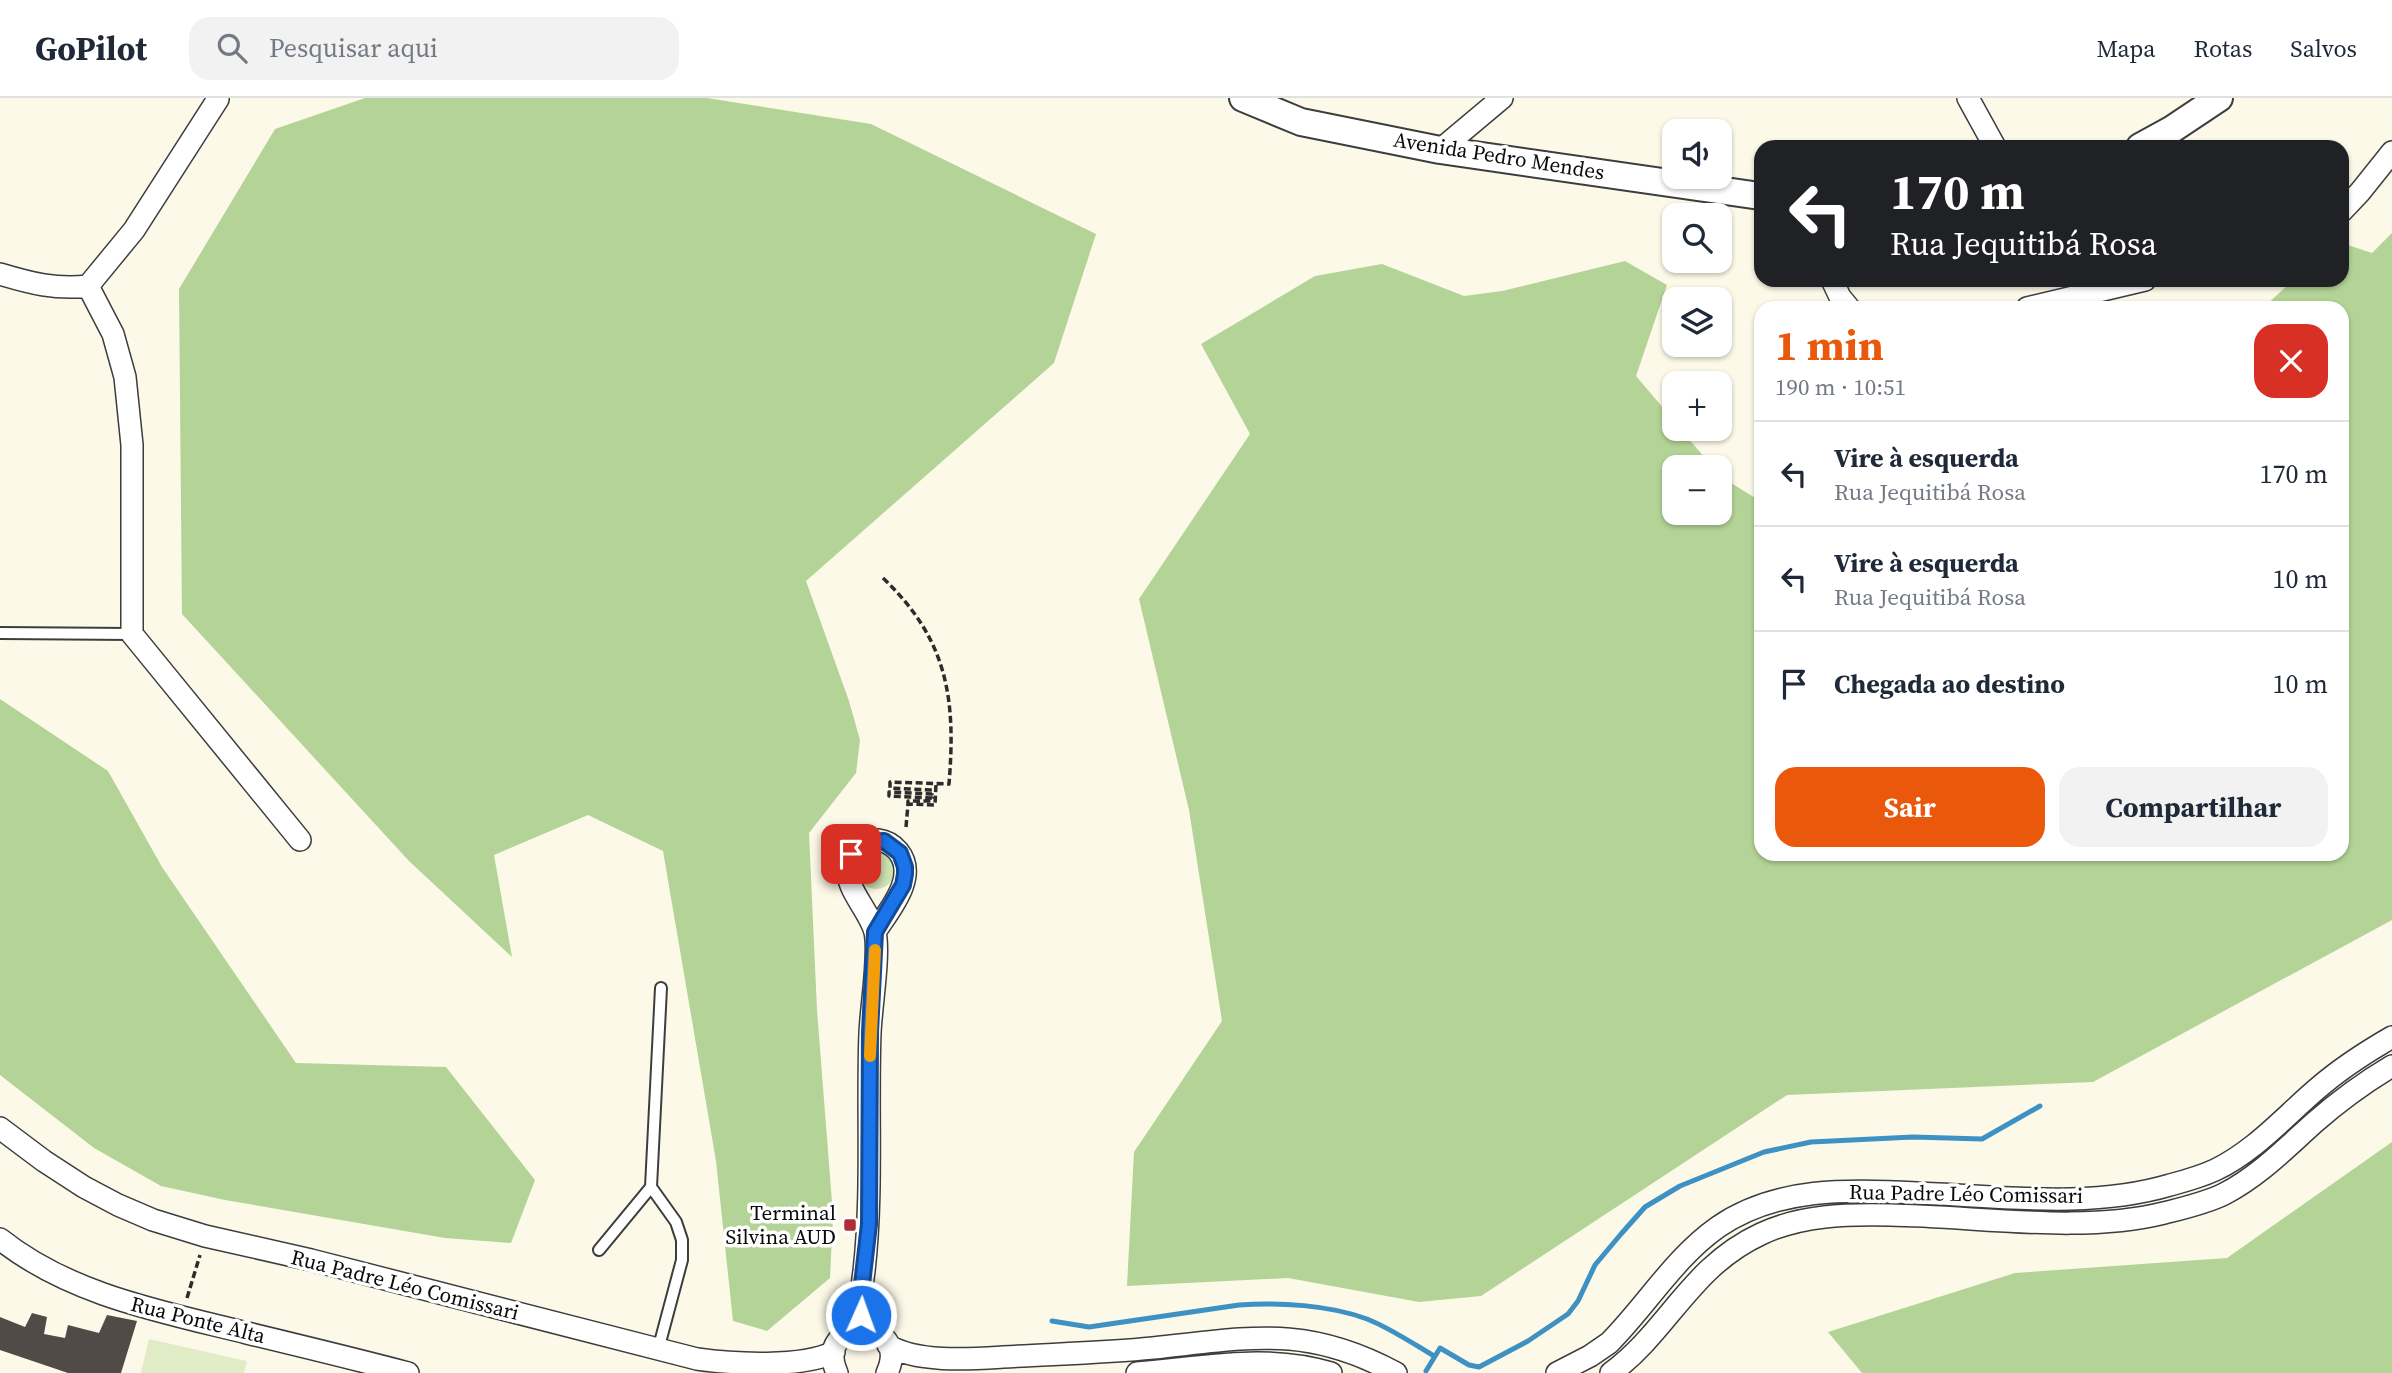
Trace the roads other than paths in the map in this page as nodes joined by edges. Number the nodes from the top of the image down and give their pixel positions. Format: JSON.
{"nodes":[{"id":1,"x":1243,"y":98,"type":"edge"},
{"id":2,"x":1502,"y":98,"type":"edge"},
{"id":3,"x":1968,"y":98,"type":"edge"},
{"id":4,"x":2219,"y":98,"type":"edge"},
{"id":5,"x":218,"y":99,"type":"edge"},
{"id":6,"x":1991,"y":140,"type":"edge"},
{"id":7,"x":2153,"y":140,"type":"edge"},
{"id":8,"x":1440,"y":150,"type":"junction"},
{"id":9,"x":2392,"y":152,"type":"edge"},
{"id":10,"x":1754,"y":195,"type":"edge"},
{"id":11,"x":2349,"y":204,"type":"edge"},
{"id":12,"x":0,"y":274,"type":"edge"},
{"id":13,"x":88,"y":286,"type":"junction"},
{"id":14,"x":2115,"y":287,"type":"edge"},
{"id":15,"x":2056,"y":301,"type":"edge"},
{"id":16,"x":0,"y":633,"type":"edge"},
{"id":17,"x":132,"y":634,"type":"junction"},
{"id":18,"x":300,"y":840,"type":"dead end"},
{"id":19,"x":875,"y":932,"type":"dead end"},
{"id":20,"x":661,"y":988,"type":"dead end"},
{"id":21,"x":2392,"y":1037,"type":"edge"},
{"id":22,"x":2392,"y":1066,"type":"edge"},
{"id":23,"x":0,"y":1128,"type":"edge"},
{"id":24,"x":651,"y":1187,"type":"junction"},
{"id":25,"x":0,"y":1239,"type":"edge"},
{"id":26,"x":599,"y":1250,"type":"dead end"},
{"id":27,"x":859,"y":1331,"type":"junction"},
{"id":28,"x":888,"y":1345,"type":"junction"},
{"id":29,"x":658,"y":1350,"type":"junction"},
{"id":30,"x":834,"y":1352,"type":"junction"},
{"id":31,"x":408,"y":1373,"type":"edge"},
{"id":32,"x":837,"y":1373,"type":"edge"},
{"id":33,"x":887,"y":1373,"type":"edge"},
{"id":34,"x":1137,"y":1373,"type":"edge"},
{"id":35,"x":1331,"y":1373,"type":"edge"},
{"id":36,"x":1396,"y":1373,"type":"edge"},
{"id":37,"x":1557,"y":1373,"type":"edge"},
{"id":38,"x":1611,"y":1373,"type":"edge"}],
"edges":[{"from":1,"to":8,"type":"street","name":"Avenida Pedro Mendes"},
{"from":2,"to":8,"type":"street"},
{"from":3,"to":6,"type":"street"},
{"from":4,"to":7,"type":"street"},
{"from":5,"to":13,"type":"street"},
{"from":8,"to":10,"type":"street","name":"Avenida Pedro Mendes"},
{"from":9,"to":11,"type":"street"},
{"from":12,"to":13,"type":"street"},
{"from":13,"to":17,"type":"street"},
{"from":14,"to":15,"type":"street"},
{"from":16,"to":17,"type":"lane"},
{"from":17,"to":18,"type":"street"},
{"from":19,"to":27,"type":"street"},
{"from":20,"to":24,"type":"lane"},
{"from":21,"to":37,"type":"street","name":"Rua Padre Léo Comissari"},
{"from":22,"to":38,"type":"street","name":"Rua Padre Léo Comissari"},
{"from":23,"to":29,"type":"street","name":"Rua Padre Léo Comissari"},
{"from":24,"to":26,"type":"lane"},
{"from":24,"to":29,"type":"lane"},
{"from":25,"to":31,"type":"street","name":"Rua Ponte Alta"},
{"from":27,"to":28,"type":"street"},
{"from":27,"to":30,"type":"street"},
{"from":28,"to":33,"type":"street"},
{"from":28,"to":36,"type":"street"},
{"from":29,"to":30,"type":"street","name":"Rua Padre Léo Comissari"},
{"from":30,"to":32,"type":"street"},
{"from":34,"to":35,"type":"street"}]}
